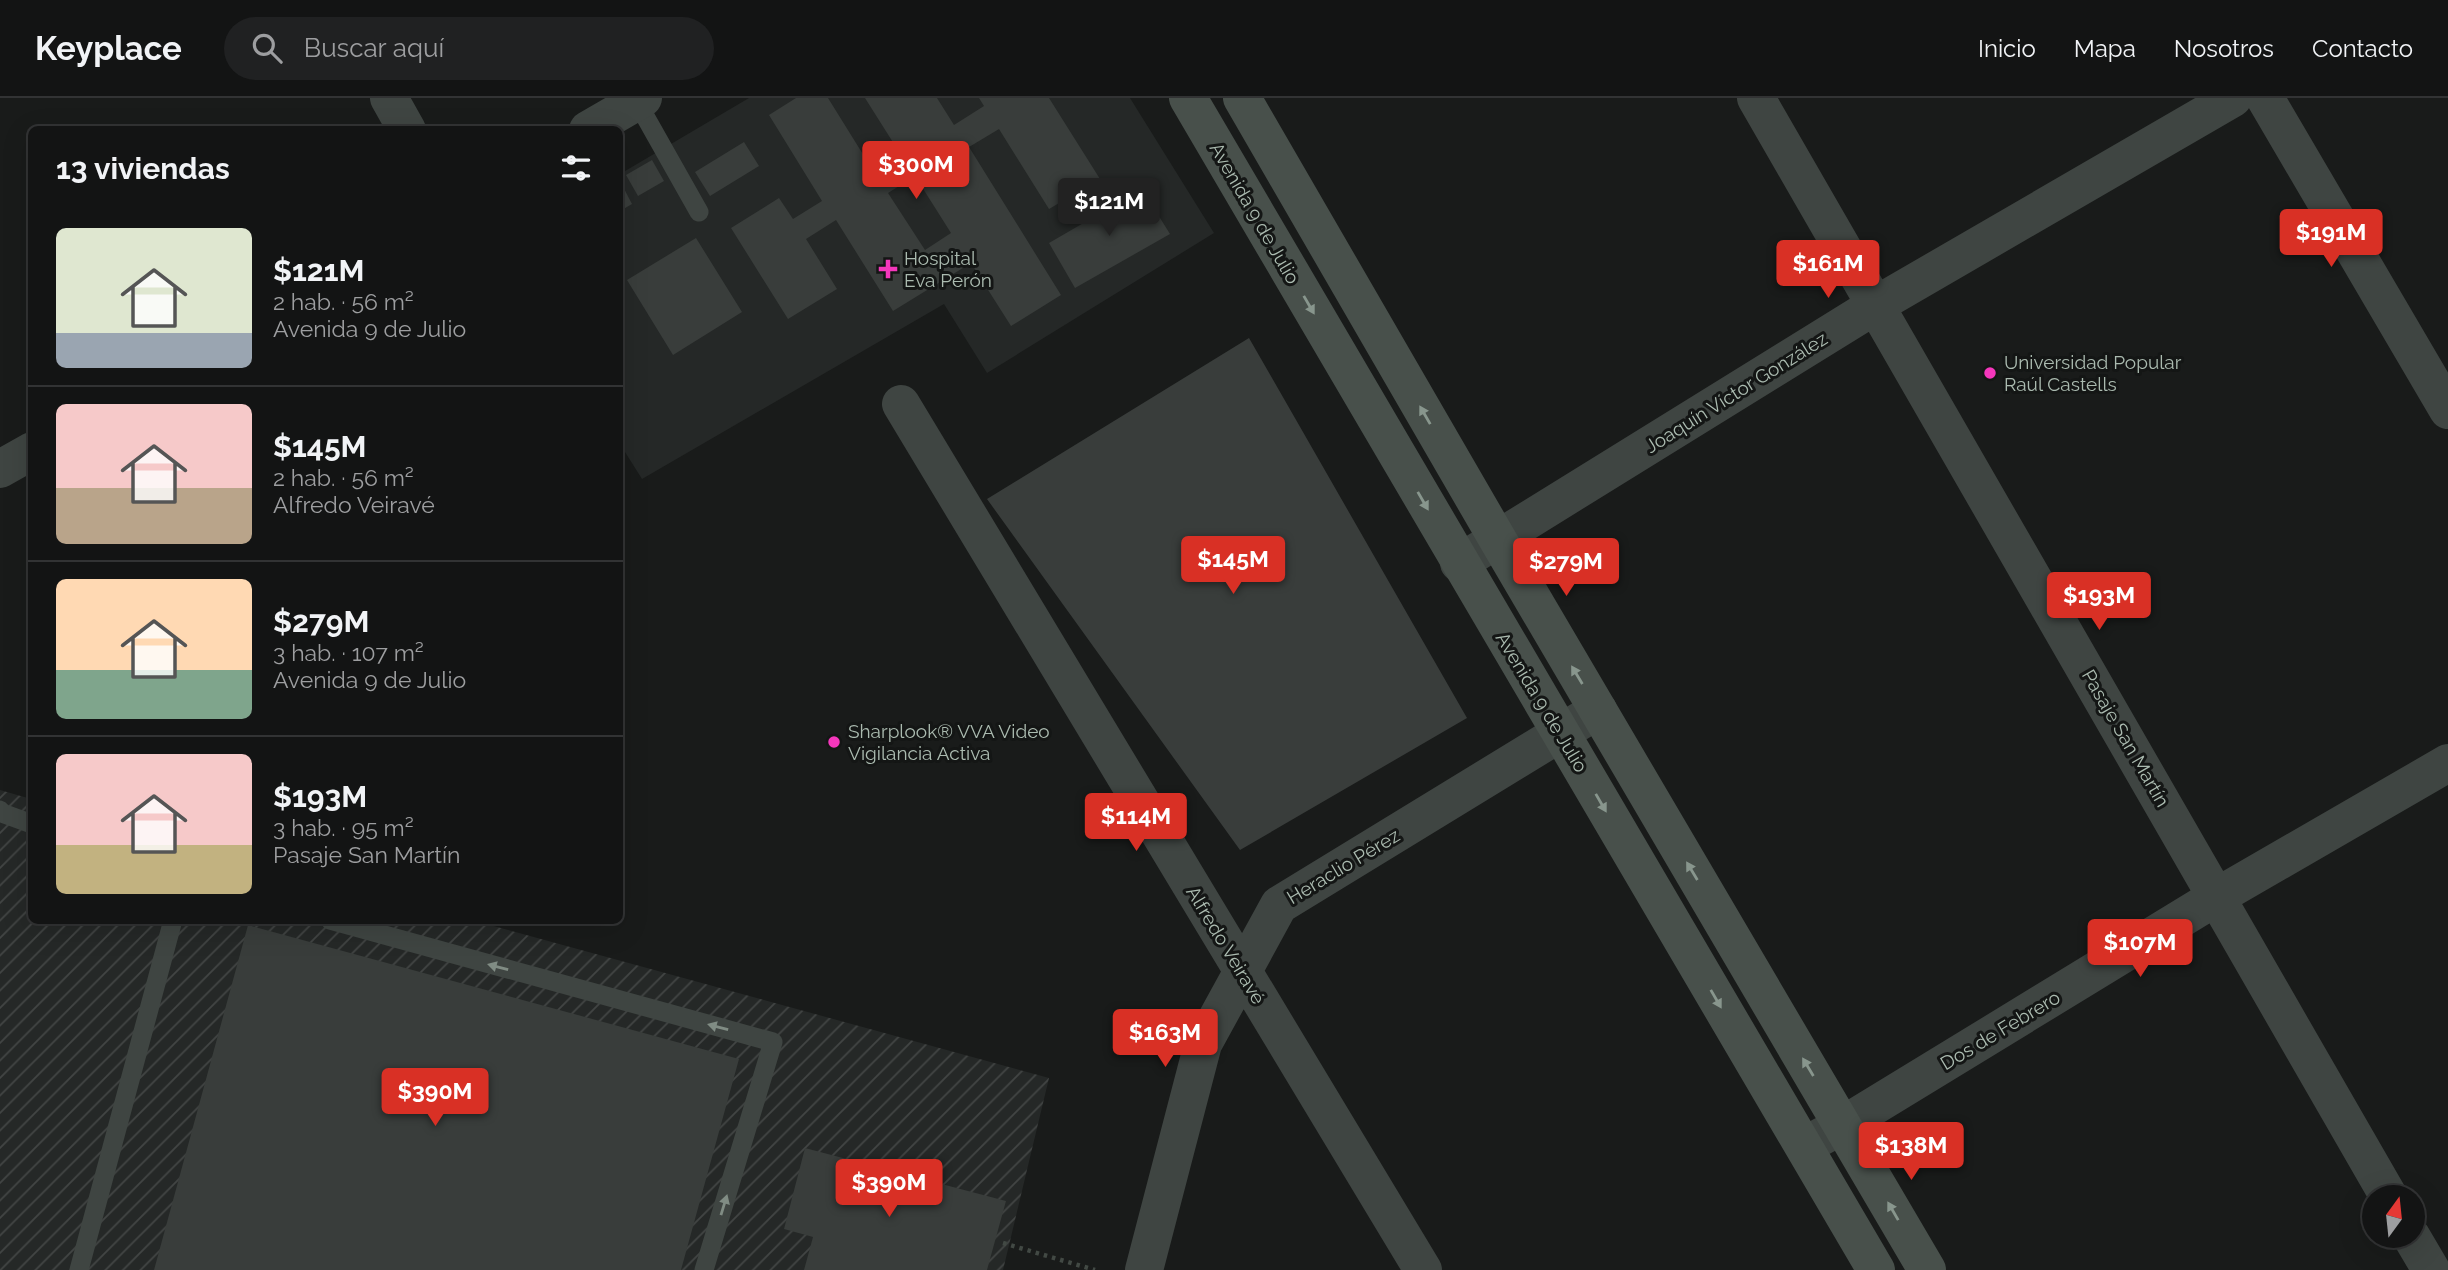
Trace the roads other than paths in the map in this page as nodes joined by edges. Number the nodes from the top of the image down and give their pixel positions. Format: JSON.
{"nodes":[{"id":1,"x":389,"y":98,"type":"edge"},
{"id":2,"x":1188,"y":98,"type":"edge"},
{"id":3,"x":1242,"y":98,"type":"edge"},
{"id":4,"x":1756,"y":98,"type":"edge"},
{"id":5,"x":2233,"y":98,"type":"edge"},
{"id":6,"x":2265,"y":98,"type":"edge"},
{"id":7,"x":640,"y":100,"type":"edge"},
{"id":8,"x":405,"y":126,"type":"edge"},
{"id":9,"x":595,"y":126,"type":"edge"},
{"id":10,"x":699,"y":212,"type":"dead end"},
{"id":11,"x":1876,"y":306,"type":"junction"},
{"id":12,"x":901,"y":404,"type":"dead end"},
{"id":13,"x":2448,"y":410,"type":"edge"},
{"id":14,"x":28,"y":453,"type":"edge"},
{"id":15,"x":0,"y":469,"type":"edge"},
{"id":16,"x":1497,"y":540,"type":"junction"},
{"id":17,"x":1459,"y":563,"type":"junction"},
{"id":18,"x":1598,"y":710,"type":"junction"},
{"id":19,"x":1561,"y":733,"type":"junction"},
{"id":20,"x":2448,"y":763,"type":"edge"},
{"id":21,"x":0,"y":810,"type":"edge"},
{"id":22,"x":28,"y":823,"type":"edge"},
{"id":23,"x":2218,"y":897,"type":"junction"},
{"id":24,"x":172,"y":924,"type":"edge"},
{"id":25,"x":345,"y":924,"type":"edge"},
{"id":26,"x":1242,"y":972,"type":"junction"},
{"id":27,"x":1843,"y":1125,"type":"junction"},
{"id":28,"x":1804,"y":1146,"type":"junction"},
{"id":29,"x":2382,"y":1185,"type":"edge"},
{"id":30,"x":2418,"y":1248,"type":"edge"},
{"id":31,"x":79,"y":1270,"type":"edge"},
{"id":32,"x":704,"y":1270,"type":"edge"},
{"id":33,"x":1144,"y":1270,"type":"edge"},
{"id":34,"x":1423,"y":1270,"type":"edge"},
{"id":35,"x":1876,"y":1270,"type":"edge"},
{"id":36,"x":1927,"y":1270,"type":"edge"},
{"id":37,"x":2431,"y":1270,"type":"edge"}],
"edges":[{"from":1,"to":8,"type":"street"},
{"from":2,"to":17,"type":"main road","name":"Avenida 9 de Julio","one_way":true},
{"from":16,"to":3,"type":"main road","one_way":true},
{"from":4,"to":11,"type":"street","name":"Pasaje San Martín"},
{"from":5,"to":11,"type":"street","name":"Joaquín Víctor González"},
{"from":6,"to":13,"type":"street"},
{"from":7,"to":9,"type":"street"},
{"from":7,"to":10,"type":"lane"},
{"from":11,"to":16,"type":"street","name":"Joaquín Víctor González"},
{"from":11,"to":23,"type":"street","name":"Pasaje San Martín"},
{"from":12,"to":26,"type":"street","name":"Alfredo Veiravé"},
{"from":14,"to":15,"type":"street"},
{"from":16,"to":17,"type":"street","name":"Joaquín Víctor González"},
{"from":18,"to":16,"type":"main road","one_way":true},
{"from":17,"to":19,"type":"main road","name":"Avenida 9 de Julio"},
{"from":18,"to":19,"type":"street","name":"Heraclio Pérez"},
{"from":27,"to":18,"type":"main road","one_way":true},
{"from":19,"to":26,"type":"street","name":"Heraclio Pérez"},
{"from":19,"to":28,"type":"main road","name":"Avenida 9 de Julio","one_way":true},
{"from":20,"to":23,"type":"street","name":"Dos de Febrero"},
{"from":21,"to":22,"type":"lane"},
{"from":23,"to":27,"type":"street","name":"Dos de Febrero"},
{"from":23,"to":29,"type":"street","name":"Pasaje San Martín"},
{"from":24,"to":31,"type":"lane"},
{"from":32,"to":25,"type":"lane","one_way":true},
{"from":26,"to":33,"type":"street","name":"Heraclio Pérez"},
{"from":26,"to":34,"type":"street","name":"Alfredo Veiravé"},
{"from":27,"to":28,"type":"street","name":"Dos de Febrero"},
{"from":36,"to":27,"type":"main road","one_way":true},
{"from":28,"to":35,"type":"main road","name":"Avenida 9 de Julio"},
{"from":30,"to":37,"type":"street"}]}
